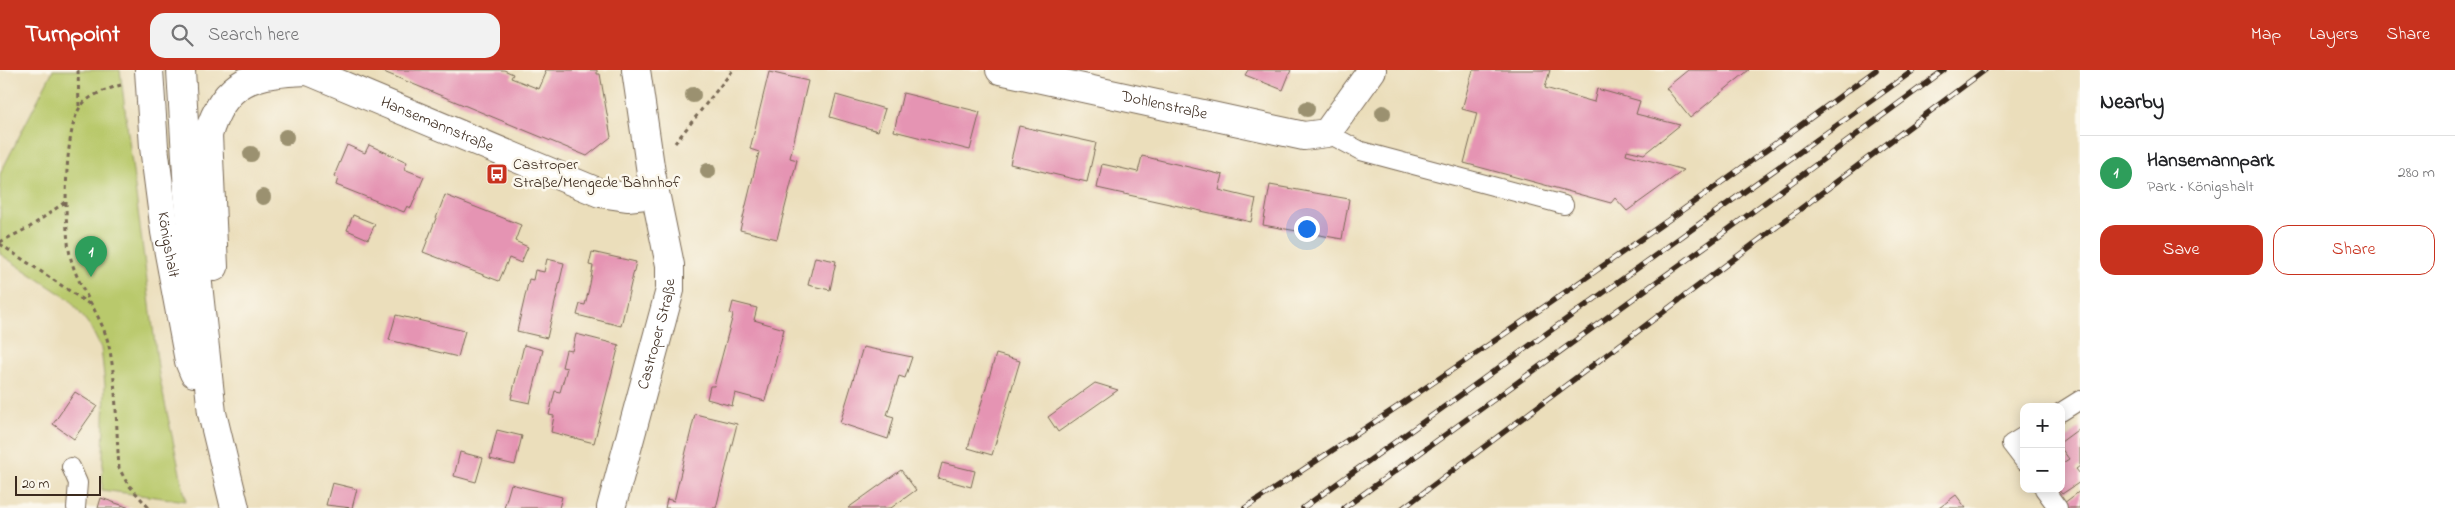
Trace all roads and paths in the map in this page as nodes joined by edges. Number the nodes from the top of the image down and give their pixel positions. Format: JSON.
{"nodes":[{"id":1,"x":78,"y":70,"type":"edge"},
{"id":2,"x":181,"y":70,"type":"edge"},
{"id":3,"x":307,"y":70,"type":"edge"},
{"id":4,"x":636,"y":70,"type":"edge"},
{"id":5,"x":733,"y":70,"type":"edge"},
{"id":6,"x":1000,"y":70,"type":"edge"},
{"id":7,"x":1372,"y":70,"type":"edge"},
{"id":8,"x":138,"y":77,"type":"edge"},
{"id":9,"x":79,"y":108,"type":"junction"},
{"id":10,"x":1327,"y":133,"type":"junction"},
{"id":11,"x":653,"y":184,"type":"junction"},
{"id":12,"x":66,"y":201,"type":"junction"},
{"id":13,"x":1564,"y":205,"type":"dead end"},
{"id":14,"x":0,"y":243,"type":"edge"},
{"id":15,"x":92,"y":306,"type":"junction"},
{"id":16,"x":2080,"y":400,"type":"edge"},
{"id":17,"x":2065,"y":409,"type":"edge"},
{"id":18,"x":212,"y":413,"type":"junction"},
{"id":19,"x":2020,"y":438,"type":"edge"},
{"id":20,"x":2020,"y":456,"type":"edge"},
{"id":21,"x":71,"y":467,"type":"dead end"},
{"id":22,"x":2047,"y":493,"type":"edge"},
{"id":23,"x":76,"y":508,"type":"edge"},
{"id":24,"x":149,"y":508,"type":"edge"},
{"id":25,"x":235,"y":508,"type":"edge"},
{"id":26,"x":611,"y":508,"type":"edge"},
{"id":27,"x":2058,"y":508,"type":"edge"}],
"edges":[{"from":1,"to":9,"type":"path"},
{"from":2,"to":18,"type":"street","name":"Königshalt"},
{"from":3,"to":11,"type":"street","name":"Hansemannstraße"},
{"from":3,"to":18,"type":"street"},
{"from":4,"to":11,"type":"street","name":"Castroper Straße"},
{"from":5,"to":11,"type":"path"},
{"from":6,"to":10,"type":"street","name":"Dohlenstraße"},
{"from":7,"to":10,"type":"street"},
{"from":8,"to":9,"type":"path"},
{"from":8,"to":18,"type":"street","name":"Königshalt"},
{"from":9,"to":12,"type":"path"},
{"from":10,"to":13,"type":"lane"},
{"from":11,"to":26,"type":"street","name":"Castroper Straße"},
{"from":12,"to":14,"type":"path"},
{"from":12,"to":15,"type":"path"},
{"from":14,"to":15,"type":"path"},
{"from":15,"to":24,"type":"path"},
{"from":16,"to":17,"type":"lane"},
{"from":18,"to":25,"type":"street","name":"Königshalt"},
{"from":19,"to":20,"type":"lane"},
{"from":21,"to":23,"type":"lane"},
{"from":22,"to":27,"type":"lane"}]}
